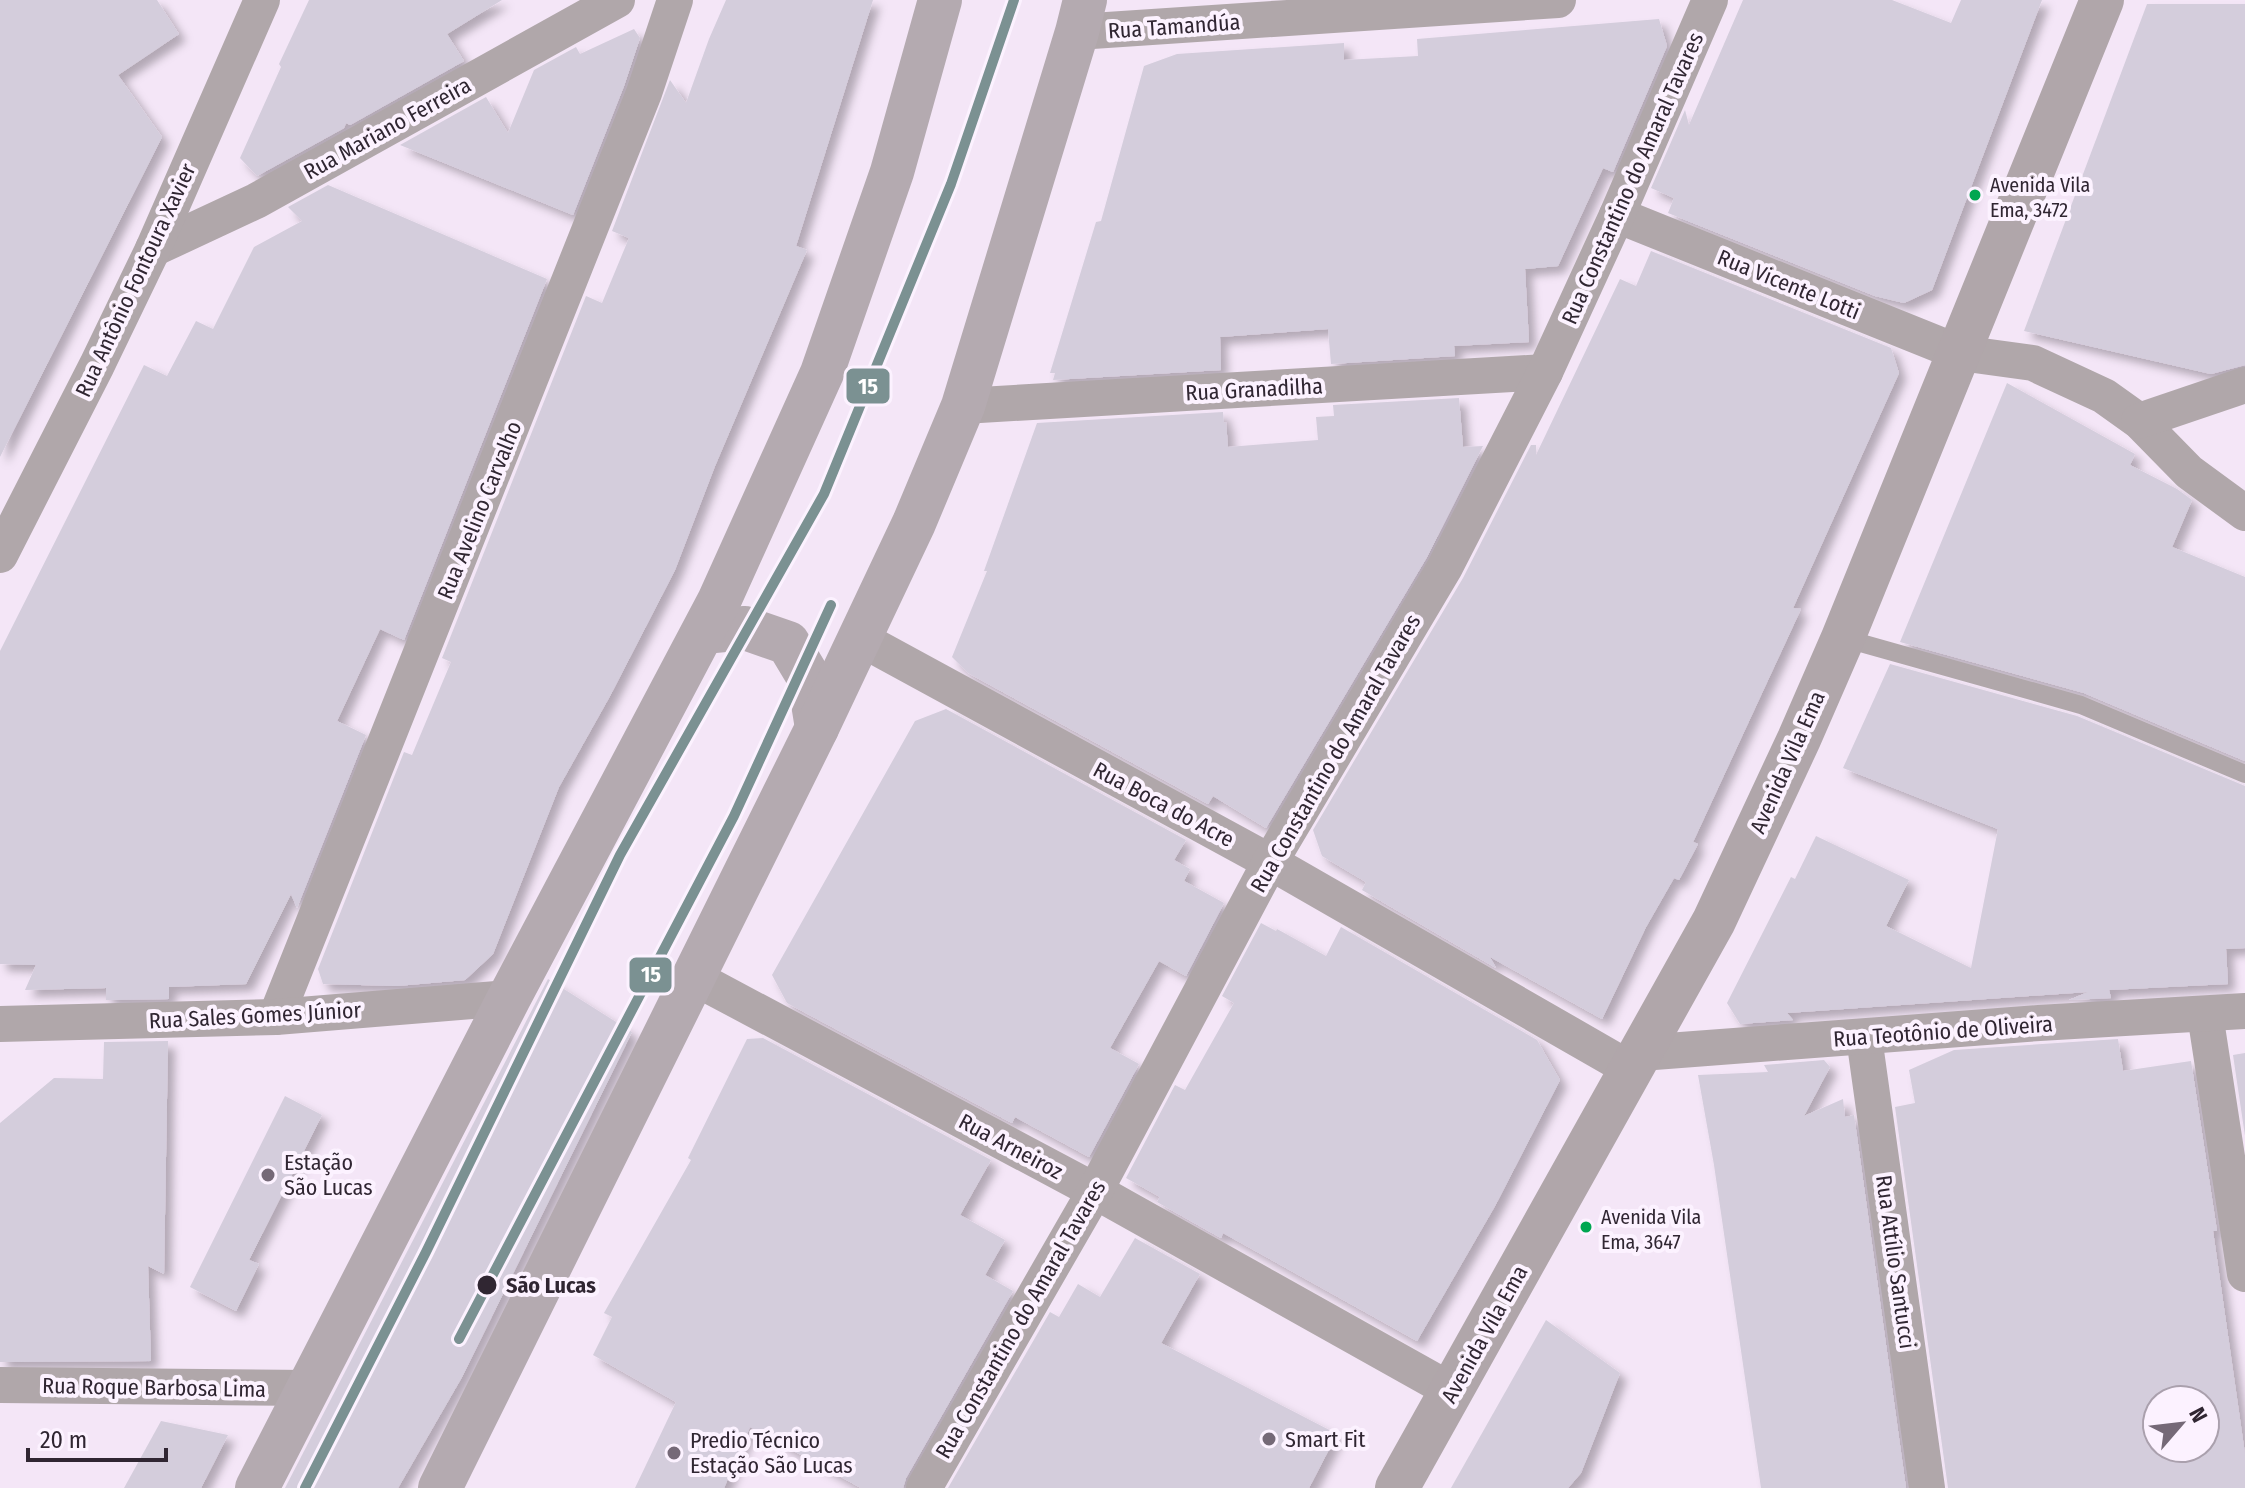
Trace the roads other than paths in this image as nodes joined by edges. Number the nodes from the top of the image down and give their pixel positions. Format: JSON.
{"nodes":[{"id":1,"x":262,"y":0,"type":"edge"},
{"id":2,"x":617,"y":0,"type":"edge"},
{"id":3,"x":675,"y":0,"type":"edge"},
{"id":4,"x":940,"y":0,"type":"edge"},
{"id":5,"x":1558,"y":0,"type":"edge"},
{"id":6,"x":1710,"y":0,"type":"edge"},
{"id":7,"x":2102,"y":0,"type":"edge"},
{"id":8,"x":1081,"y":16,"type":"edge"},
{"id":9,"x":1617,"y":215,"type":"junction"},
{"id":10,"x":153,"y":249,"type":"junction"},
{"id":11,"x":1960,"y":353,"type":"junction"},
{"id":12,"x":1545,"y":372,"type":"junction"},
{"id":13,"x":2245,"y":385,"type":"edge"},
{"id":14,"x":963,"y":406,"type":"junction"},
{"id":15,"x":2139,"y":421,"type":"junction"},
{"id":16,"x":2245,"y":513,"type":"edge"},
{"id":17,"x":0,"y":555,"type":"edge"},
{"id":18,"x":704,"y":632,"type":"junction"},
{"id":19,"x":1843,"y":638,"type":"junction"},
{"id":20,"x":861,"y":639,"type":"junction"},
{"id":21,"x":817,"y":728,"type":"junction"},
{"id":22,"x":2245,"y":774,"type":"edge"},
{"id":23,"x":1270,"y":862,"type":"junction"},
{"id":24,"x":693,"y":977,"type":"junction"},
{"id":25,"x":509,"y":998,"type":"junction"},
{"id":26,"x":2245,"y":1011,"type":"edge"},
{"id":27,"x":2205,"y":1014,"type":"junction"},
{"id":28,"x":276,"y":1017,"type":"junction"},
{"id":29,"x":0,"y":1024,"type":"edge"},
{"id":30,"x":1864,"y":1037,"type":"junction"},
{"id":31,"x":1636,"y":1061,"type":"junction"},
{"id":32,"x":1095,"y":1191,"type":"junction"},
{"id":33,"x":2245,"y":1274,"type":"edge"},
{"id":34,"x":0,"y":1385,"type":"edge"},
{"id":35,"x":308,"y":1388,"type":"junction"},
{"id":36,"x":1452,"y":1391,"type":"junction"},
{"id":37,"x":257,"y":1488,"type":"edge"},
{"id":38,"x":440,"y":1488,"type":"edge"},
{"id":39,"x":924,"y":1488,"type":"edge"},
{"id":40,"x":1397,"y":1488,"type":"edge"},
{"id":41,"x":1927,"y":1488,"type":"edge"}],
"edges":[{"from":1,"to":10,"type":"street","name":"Rua Antônio Fontoura Xavier"},
{"from":2,"to":10,"type":"street","name":"Rua Mariano Ferreira"},
{"from":3,"to":28,"type":"street","name":"Rua Avelino Carvalho"},
{"from":4,"to":18,"type":"main road"},
{"from":5,"to":8,"type":"street","name":"Rua Tamandúa"},
{"from":6,"to":9,"type":"street","name":"Rua Constantino do Amaral Tavares"},
{"from":7,"to":11,"type":"main road","name":"Avenida Vila Ema"},
{"from":8,"to":14,"type":"main road"},
{"from":9,"to":11,"type":"street","name":"Rua Vicente Lotti"},
{"from":9,"to":12,"type":"street","name":"Rua Constantino do Amaral Tavares"},
{"from":10,"to":17,"type":"street","name":"Rua Antônio Fontoura Xavier"},
{"from":11,"to":15,"type":"street","name":"Rua Vicente Lotti"},
{"from":11,"to":19,"type":"main road","name":"Avenida Vila Ema"},
{"from":12,"to":14,"type":"street","name":"Rua Granadilha"},
{"from":12,"to":23,"type":"street","name":"Rua Constantino do Amaral Tavares"},
{"from":13,"to":15,"type":"street"},
{"from":14,"to":20,"type":"main road"},
{"from":15,"to":16,"type":"street","name":"Rua Vicente Lotti"},
{"from":18,"to":21,"type":"main road"},
{"from":18,"to":25,"type":"main road"},
{"from":19,"to":22,"type":"lane"},
{"from":19,"to":31,"type":"main road","name":"Avenida Vila Ema"},
{"from":20,"to":21,"type":"main road"},
{"from":20,"to":23,"type":"street","name":"Rua Boca do Acre"},
{"from":21,"to":24,"type":"main road"},
{"from":23,"to":31,"type":"street","name":"Rua Boca do Acre"},
{"from":23,"to":32,"type":"street","name":"Rua Constantino do Amaral Tavares"},
{"from":24,"to":32,"type":"street","name":"Rua Arneiroz"},
{"from":24,"to":38,"type":"main road"},
{"from":25,"to":28,"type":"street","name":"Rua Sales Gomes Júnior"},
{"from":25,"to":35,"type":"main road"},
{"from":26,"to":27,"type":"street","name":"Rua Teotônio de Oliveira"},
{"from":27,"to":30,"type":"street","name":"Rua Teotônio de Oliveira"},
{"from":27,"to":33,"type":"street"},
{"from":28,"to":29,"type":"street","name":"Rua Sales Gomes Júnior"},
{"from":30,"to":31,"type":"street","name":"Rua Teotônio de Oliveira"},
{"from":30,"to":41,"type":"street","name":"Rua Attílio Santucci"},
{"from":31,"to":36,"type":"main road","name":"Avenida Vila Ema"},
{"from":32,"to":36,"type":"street","name":"Rua Arneiroz"},
{"from":32,"to":39,"type":"street","name":"Rua Constantino do Amaral Tavares"},
{"from":34,"to":35,"type":"street","name":"Rua Roque Barbosa Lima"},
{"from":35,"to":37,"type":"main road"},
{"from":36,"to":40,"type":"main road","name":"Avenida Vila Ema"}]}
